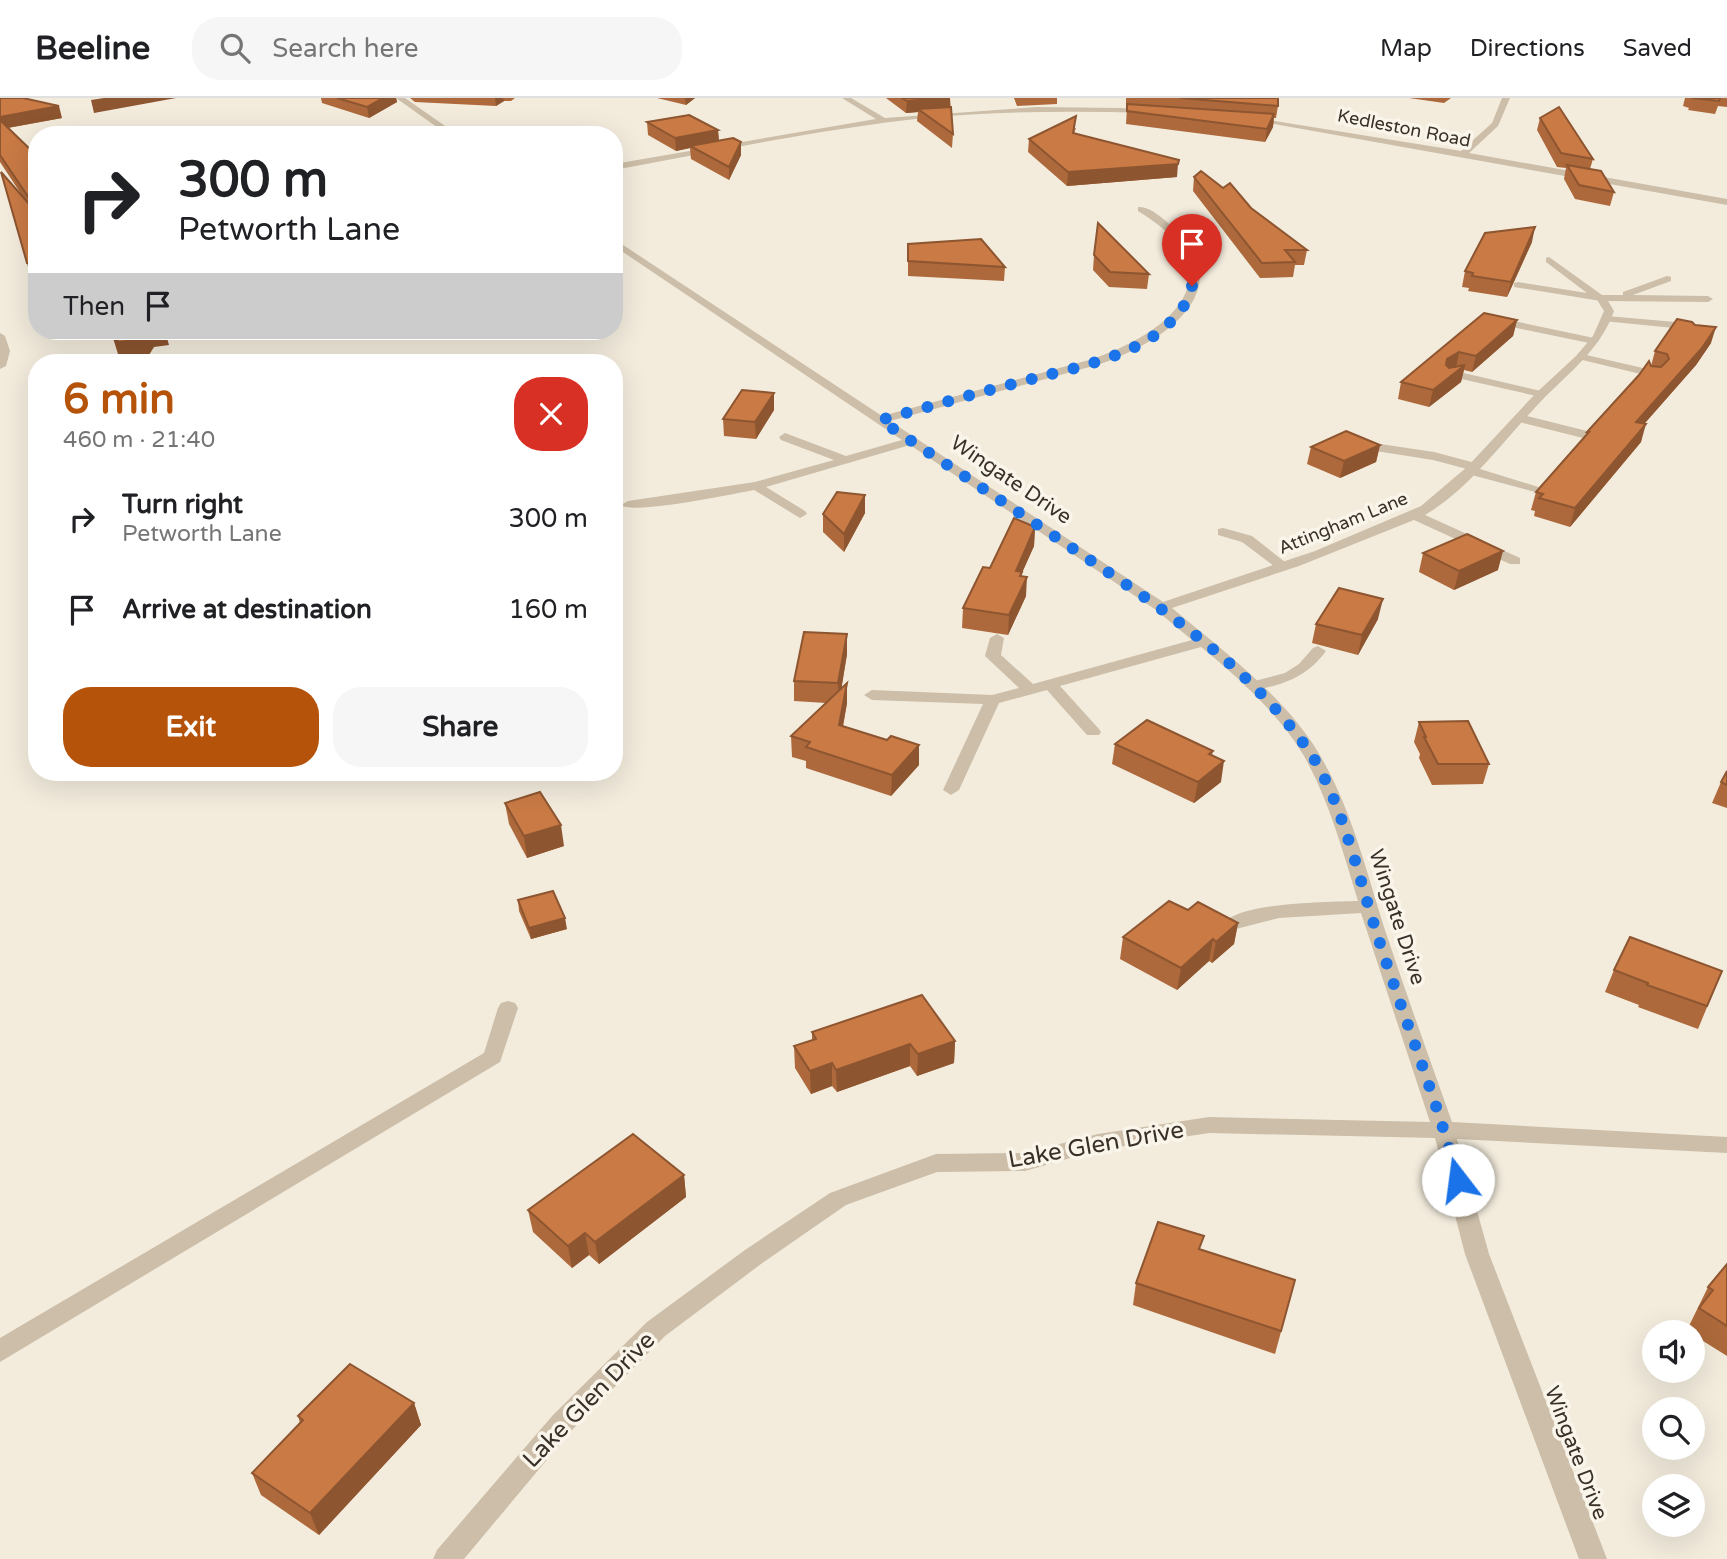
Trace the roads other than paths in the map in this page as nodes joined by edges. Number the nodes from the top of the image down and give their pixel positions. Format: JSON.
{"nodes":[{"id":1,"x":400,"y":98,"type":"edge"},
{"id":2,"x":846,"y":98,"type":"edge"},
{"id":3,"x":1506,"y":98,"type":"edge"},
{"id":4,"x":1159,"y":112,"type":"edge"},
{"id":5,"x":1246,"y":119,"type":"edge"},
{"id":6,"x":884,"y":121,"type":"junction"},
{"id":7,"x":441,"y":126,"type":"edge"},
{"id":8,"x":1461,"y":155,"type":"junction"},
{"id":9,"x":623,"y":165,"type":"edge"},
{"id":10,"x":1727,"y":202,"type":"edge"},
{"id":11,"x":1141,"y":209,"type":"dead end"},
{"id":12,"x":623,"y":248,"type":"edge"},
{"id":13,"x":1549,"y":260,"type":"dead end"},
{"id":14,"x":1667,"y":279,"type":"dead end"},
{"id":15,"x":1518,"y":285,"type":"edge"},
{"id":16,"x":1601,"y":298,"type":"junction"},
{"id":17,"x":1709,"y":299,"type":"dead end"},
{"id":18,"x":1607,"y":318,"type":"junction"},
{"id":19,"x":1504,"y":330,"type":"edge"},
{"id":20,"x":0,"y":336,"type":"edge"},
{"id":21,"x":1695,"y":337,"type":"edge"},
{"id":22,"x":1594,"y":341,"type":"junction"},
{"id":23,"x":1582,"y":357,"type":"junction"},
{"id":24,"x":0,"y":366,"type":"edge"},
{"id":25,"x":1652,"y":379,"type":"edge"},
{"id":26,"x":1449,"y":380,"type":"edge"},
{"id":27,"x":1541,"y":394,"type":"junction"},
{"id":28,"x":1520,"y":418,"type":"junction"},
{"id":29,"x":880,"y":420,"type":"junction"},
{"id":30,"x":1583,"y":434,"type":"edge"},
{"id":31,"x":785,"y":437,"type":"dead end"},
{"id":32,"x":912,"y":441,"type":"junction"},
{"id":33,"x":1367,"y":446,"type":"edge"},
{"id":34,"x":845,"y":460,"type":"junction"},
{"id":35,"x":1473,"y":469,"type":"junction"},
{"id":36,"x":756,"y":486,"type":"junction"},
{"id":37,"x":1539,"y":489,"type":"edge"},
{"id":38,"x":628,"y":505,"type":"dead end"},
{"id":39,"x":800,"y":514,"type":"dead end"},
{"id":40,"x":1413,"y":515,"type":"junction"},
{"id":41,"x":1223,"y":531,"type":"dead end"},
{"id":42,"x":1516,"y":561,"type":"dead end"},
{"id":43,"x":1283,"y":566,"type":"junction"},
{"id":44,"x":1161,"y":607,"type":"junction"},
{"id":45,"x":997,"y":638,"type":"dead end"},
{"id":46,"x":1205,"y":641,"type":"junction"},
{"id":47,"x":1318,"y":651,"type":"dead end"},
{"id":48,"x":1049,"y":683,"type":"junction"},
{"id":49,"x":1253,"y":686,"type":"junction"},
{"id":50,"x":1029,"y":689,"type":"junction"},
{"id":51,"x":872,"y":695,"type":"dead end"},
{"id":52,"x":993,"y":700,"type":"junction"},
{"id":53,"x":1093,"y":732,"type":"dead end"},
{"id":54,"x":951,"y":790,"type":"dead end"},
{"id":55,"x":1368,"y":906,"type":"junction"},
{"id":56,"x":1231,"y":924,"type":"edge"},
{"id":57,"x":508,"y":1008,"type":"dead end"},
{"id":58,"x":1444,"y":1130,"type":"junction"},
{"id":59,"x":1727,"y":1144,"type":"edge"},
{"id":60,"x":0,"y":1351,"type":"edge"},
{"id":61,"x":447,"y":1559,"type":"edge"},
{"id":62,"x":1593,"y":1559,"type":"edge"}],
"edges":[{"from":1,"to":7,"type":"street"},
{"from":2,"to":6,"type":"street"},
{"from":3,"to":8,"type":"street"},
{"from":4,"to":6,"type":"street"},
{"from":5,"to":8,"type":"street","name":"Kedleston Road"},
{"from":6,"to":9,"type":"street"},
{"from":8,"to":10,"type":"street","name":"Kedleston Road"},
{"from":11,"to":29,"type":"street"},
{"from":12,"to":29,"type":"street","name":"Wingate Drive"},
{"from":13,"to":16,"type":"street"},
{"from":14,"to":16,"type":"street"},
{"from":15,"to":16,"type":"street"},
{"from":16,"to":17,"type":"street"},
{"from":16,"to":18,"type":"street"},
{"from":18,"to":21,"type":"street"},
{"from":18,"to":22,"type":"street","name":"Attingham Lane"},
{"from":19,"to":22,"type":"street"},
{"from":20,"to":24,"type":"street"},
{"from":22,"to":23,"type":"street","name":"Attingham Lane"},
{"from":23,"to":25,"type":"street"},
{"from":23,"to":27,"type":"street","name":"Attingham Lane"},
{"from":26,"to":27,"type":"street"},
{"from":27,"to":28,"type":"street","name":"Attingham Lane"},
{"from":28,"to":30,"type":"street"},
{"from":28,"to":35,"type":"street","name":"Attingham Lane"},
{"from":29,"to":32,"type":"street","name":"Wingate Drive"},
{"from":31,"to":34,"type":"street"},
{"from":32,"to":34,"type":"street"},
{"from":32,"to":44,"type":"street","name":"Wingate Drive"},
{"from":33,"to":35,"type":"street"},
{"from":34,"to":36,"type":"street"},
{"from":35,"to":37,"type":"street"},
{"from":35,"to":40,"type":"street","name":"Attingham Lane"},
{"from":36,"to":38,"type":"street"},
{"from":36,"to":39,"type":"street"},
{"from":40,"to":42,"type":"street"},
{"from":40,"to":43,"type":"street","name":"Attingham Lane"},
{"from":41,"to":43,"type":"street"},
{"from":43,"to":44,"type":"street","name":"Attingham Lane"},
{"from":44,"to":46,"type":"street","name":"Wingate Drive"},
{"from":45,"to":50,"type":"street"},
{"from":46,"to":48,"type":"street"},
{"from":46,"to":49,"type":"street","name":"Wingate Drive"},
{"from":47,"to":49,"type":"street"},
{"from":48,"to":50,"type":"street"},
{"from":48,"to":53,"type":"street"},
{"from":49,"to":55,"type":"street","name":"Wingate Drive"},
{"from":50,"to":52,"type":"street"},
{"from":51,"to":52,"type":"street"},
{"from":52,"to":54,"type":"street"},
{"from":55,"to":56,"type":"street"},
{"from":55,"to":58,"type":"street","name":"Wingate Drive"},
{"from":57,"to":60,"type":"street"},
{"from":58,"to":59,"type":"street","name":"Lake Glen Drive"},
{"from":58,"to":61,"type":"street","name":"Lake Glen Drive"},
{"from":58,"to":62,"type":"street","name":"Wingate Drive"}]}
